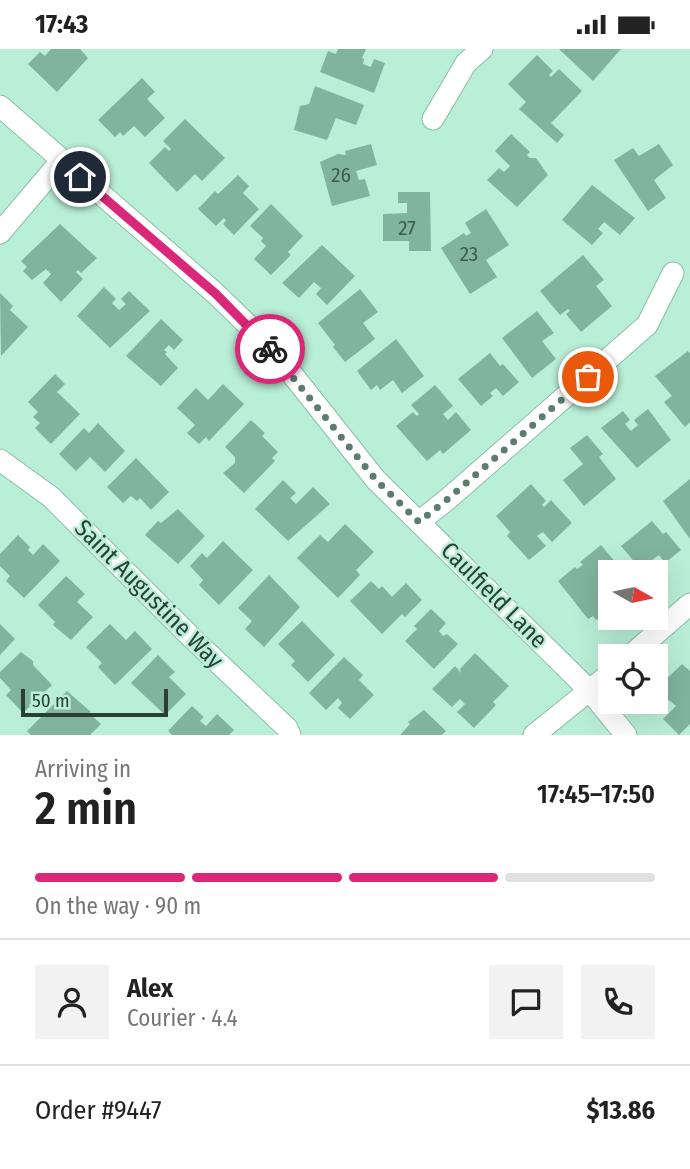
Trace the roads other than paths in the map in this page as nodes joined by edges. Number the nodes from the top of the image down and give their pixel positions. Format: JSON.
{"nodes":[{"id":1,"x":482,"y":49,"type":"edge"},
{"id":2,"x":0,"y":106,"type":"edge"},
{"id":3,"x":433,"y":119,"type":"dead end"},
{"id":4,"x":61,"y":161,"type":"junction"},
{"id":5,"x":0,"y":233,"type":"edge"},
{"id":6,"x":673,"y":273,"type":"dead end"},
{"id":7,"x":0,"y":460,"type":"edge"},
{"id":8,"x":419,"y":522,"type":"junction"},
{"id":9,"x":690,"y":604,"type":"edge"},
{"id":10,"x":644,"y":644,"type":"edge"},
{"id":11,"x":598,"y":684,"type":"edge"},
{"id":12,"x":590,"y":691,"type":"junction"},
{"id":13,"x":290,"y":735,"type":"edge"},
{"id":14,"x":534,"y":735,"type":"edge"},
{"id":15,"x":626,"y":735,"type":"edge"}],
"edges":[{"from":1,"to":3,"type":"street"},
{"from":2,"to":4,"type":"street","name":"Caulfield Lane"},
{"from":4,"to":5,"type":"street"},
{"from":4,"to":8,"type":"street","name":"Caulfield Lane"},
{"from":6,"to":8,"type":"street"},
{"from":7,"to":13,"type":"street","name":"Saint Augustine Way"},
{"from":8,"to":12,"type":"street","name":"Caulfield Lane"},
{"from":9,"to":10,"type":"street"},
{"from":11,"to":12,"type":"street"},
{"from":12,"to":14,"type":"street"},
{"from":12,"to":15,"type":"street","name":"Caulfield Lane"}]}
